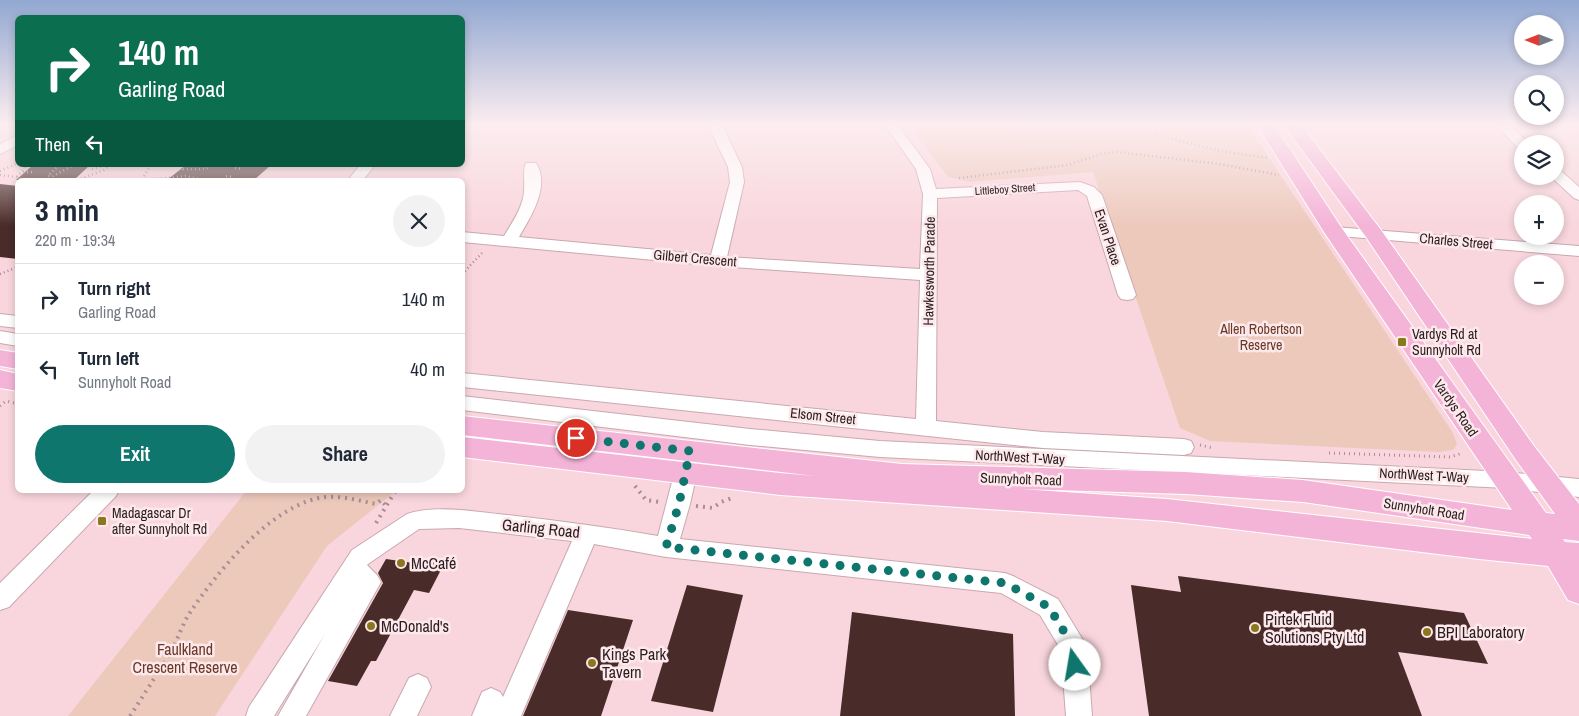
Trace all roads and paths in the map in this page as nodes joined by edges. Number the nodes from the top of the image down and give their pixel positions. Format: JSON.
{"nodes":[{"id":1,"x":731,"y":158,"type":"edge"},
{"id":2,"x":915,"y":158,"type":"edge"},
{"id":3,"x":1088,"y":158,"type":"edge"},
{"id":4,"x":1172,"y":158,"type":"edge"},
{"id":5,"x":1250,"y":158,"type":"edge"},
{"id":6,"x":1281,"y":158,"type":"edge"},
{"id":7,"x":1317,"y":158,"type":"edge"},
{"id":8,"x":15,"y":165,"type":"edge"},
{"id":9,"x":531,"y":166,"type":"dead end"},
{"id":10,"x":26,"y":167,"type":"edge"},
{"id":11,"x":57,"y":167,"type":"edge"},
{"id":12,"x":70,"y":167,"type":"edge"},
{"id":13,"x":99,"y":167,"type":"edge"},
{"id":14,"x":108,"y":167,"type":"edge"},
{"id":15,"x":150,"y":167,"type":"edge"},
{"id":16,"x":182,"y":167,"type":"edge"},
{"id":17,"x":210,"y":167,"type":"edge"},
{"id":18,"x":366,"y":167,"type":"edge"},
{"id":19,"x":236,"y":168,"type":"dead end"},
{"id":20,"x":1286,"y":168,"type":"junction"},
{"id":21,"x":92,"y":169,"type":"dead end"},
{"id":22,"x":242,"y":169,"type":"dead end"},
{"id":23,"x":0,"y":171,"type":"edge"},
{"id":24,"x":22,"y":172,"type":"junction"},
{"id":25,"x":33,"y":172,"type":"dead end"},
{"id":26,"x":0,"y":175,"type":"edge"},
{"id":27,"x":50,"y":176,"type":"junction"},
{"id":28,"x":226,"y":176,"type":"dead end"},
{"id":29,"x":16,"y":177,"type":"joint"},
{"id":30,"x":232,"y":177,"type":"dead end"},
{"id":31,"x":48,"y":178,"type":"edge"},
{"id":32,"x":82,"y":178,"type":"edge"},
{"id":33,"x":145,"y":178,"type":"edge"},
{"id":34,"x":201,"y":178,"type":"edge"},
{"id":35,"x":357,"y":178,"type":"edge"},
{"id":36,"x":953,"y":180,"type":"dead end"},
{"id":37,"x":1564,"y":181,"type":"edge"},
{"id":38,"x":1080,"y":186,"type":"joint"},
{"id":39,"x":930,"y":194,"type":"junction"},
{"id":40,"x":1579,"y":195,"type":"edge"},
{"id":41,"x":1334,"y":232,"type":"junction"},
{"id":42,"x":1374,"y":234,"type":"junction"},
{"id":43,"x":465,"y":237,"type":"edge"},
{"id":44,"x":501,"y":241,"type":"junction"},
{"id":45,"x":1579,"y":251,"type":"edge"},
{"id":46,"x":718,"y":261,"type":"junction"},
{"id":47,"x":15,"y":268,"type":"edge"},
{"id":48,"x":465,"y":271,"type":"edge"},
{"id":49,"x":0,"y":274,"type":"edge"},
{"id":50,"x":928,"y":275,"type":"junction"},
{"id":51,"x":1128,"y":295,"type":"dead end"},
{"id":52,"x":0,"y":320,"type":"edge"},
{"id":53,"x":15,"y":322,"type":"edge"},
{"id":54,"x":0,"y":337,"type":"edge"},
{"id":55,"x":15,"y":340,"type":"edge"},
{"id":56,"x":0,"y":358,"type":"edge"},
{"id":57,"x":15,"y":360,"type":"edge"},
{"id":58,"x":0,"y":379,"type":"edge"},
{"id":59,"x":465,"y":380,"type":"edge"},
{"id":60,"x":15,"y":382,"type":"edge"},
{"id":61,"x":15,"y":403,"type":"edge"},
{"id":62,"x":465,"y":403,"type":"edge"},
{"id":63,"x":0,"y":406,"type":"edge"},
{"id":64,"x":465,"y":426,"type":"edge"},
{"id":65,"x":926,"y":428,"type":"junction"},
{"id":66,"x":465,"y":447,"type":"edge"},
{"id":67,"x":1184,"y":447,"type":"joint"},
{"id":68,"x":1221,"y":450,"type":"dead end"},
{"id":69,"x":1322,"y":453,"type":"dead end"},
{"id":70,"x":1466,"y":453,"type":"dead end"},
{"id":71,"x":688,"y":463,"type":"junction"},
{"id":72,"x":1506,"y":480,"type":"junction"},
{"id":73,"x":1548,"y":484,"type":"junction"},
{"id":74,"x":1579,"y":488,"type":"edge"},
{"id":75,"x":92,"y":493,"type":"edge"},
{"id":76,"x":105,"y":493,"type":"edge"},
{"id":77,"x":394,"y":493,"type":"edge"},
{"id":78,"x":1538,"y":524,"type":"junction"},
{"id":79,"x":71,"y":527,"type":"junction"},
{"id":80,"x":1579,"y":527,"type":"edge"},
{"id":81,"x":587,"y":533,"type":"junction"},
{"id":82,"x":666,"y":547,"type":"junction"},
{"id":83,"x":1569,"y":555,"type":"edge"},
{"id":84,"x":354,"y":568,"type":"junction"},
{"id":85,"x":1579,"y":591,"type":"edge"},
{"id":86,"x":0,"y":599,"type":"edge"},
{"id":87,"x":316,"y":673,"type":"junction"},
{"id":88,"x":418,"y":687,"type":"dead end"},
{"id":89,"x":495,"y":711,"type":"edge"},
{"id":90,"x":130,"y":716,"type":"edge"},
{"id":91,"x":260,"y":716,"type":"edge"},
{"id":92,"x":277,"y":716,"type":"edge"},
{"id":93,"x":290,"y":716,"type":"edge"},
{"id":94,"x":403,"y":716,"type":"edge"},
{"id":95,"x":1079,"y":716,"type":"edge"}],
"edges":[{"from":1,"to":46,"type":"street"},
{"from":2,"to":39,"type":"street","name":"Hawkesworth Parade"},
{"from":3,"to":36,"type":"path"},
{"from":4,"to":20,"type":"path"},
{"from":5,"to":20,"type":"path"},
{"from":6,"to":20,"type":"main road","name":"Vardys Road"},
{"from":7,"to":42,"type":"main road"},
{"from":8,"to":23,"type":"path"},
{"from":9,"to":44,"type":"street"},
{"from":10,"to":24,"type":"path"},
{"from":11,"to":27,"type":"path"},
{"from":12,"to":27,"type":"path"},
{"from":13,"to":21,"type":"path"},
{"from":14,"to":32,"type":"path"},
{"from":15,"to":33,"type":"path"},
{"from":16,"to":17,"type":"path"},
{"from":18,"to":35,"type":"street"},
{"from":19,"to":22,"type":"path"},
{"from":20,"to":41,"type":"main road","name":"Vardys Road"},
{"from":24,"to":25,"type":"path"},
{"from":24,"to":29,"type":"path"},
{"from":26,"to":29,"type":"path"},
{"from":27,"to":31,"type":"path"},
{"from":28,"to":30,"type":"path"},
{"from":33,"to":34,"type":"path"},
{"from":37,"to":40,"type":"street"},
{"from":38,"to":39,"type":"street","name":"Littleboy Street"},
{"from":38,"to":51,"type":"street","name":"Evan Place"},
{"from":39,"to":50,"type":"street","name":"Hawkesworth Parade"},
{"from":41,"to":42,"type":"street","name":"Charles Street"},
{"from":41,"to":72,"type":"main road","name":"Vardys Road"},
{"from":42,"to":45,"type":"street","name":"Charles Street"},
{"from":42,"to":73,"type":"main road"},
{"from":43,"to":44,"type":"street","name":"Gilbert Crescent"},
{"from":44,"to":46,"type":"street","name":"Gilbert Crescent"},
{"from":44,"to":48,"type":"path"},
{"from":46,"to":50,"type":"street","name":"Gilbert Crescent"},
{"from":47,"to":49,"type":"path"},
{"from":50,"to":65,"type":"street","name":"Hawkesworth Parade"},
{"from":52,"to":53,"type":"street"},
{"from":54,"to":55,"type":"street"},
{"from":56,"to":57,"type":"main road"},
{"from":58,"to":60,"type":"main road"},
{"from":59,"to":65,"type":"street","name":"Elsom Street"},
{"from":61,"to":63,"type":"path"},
{"from":62,"to":72,"type":"street","name":"NorthWest T-Way"},
{"from":64,"to":71,"type":"main road","name":"Sunnyholt Road"},
{"from":65,"to":67,"type":"street","name":"Elsom Street"},
{"from":66,"to":71,"type":"main road","name":"Sunnyholt Road"},
{"from":67,"to":68,"type":"path"},
{"from":69,"to":70,"type":"path"},
{"from":71,"to":78,"type":"main road","name":"Sunnyholt Road"},
{"from":71,"to":82,"type":"street"},
{"from":71,"to":83,"type":"main road","name":"Sunnyholt Road"},
{"from":72,"to":73,"type":"street","name":"NorthWest T-Way"},
{"from":72,"to":78,"type":"main road","name":"Vardys Road"},
{"from":73,"to":74,"type":"street","name":"NorthWest T-Way"},
{"from":73,"to":80,"type":"main road"},
{"from":75,"to":79,"type":"street"},
{"from":76,"to":79,"type":"street"},
{"from":77,"to":90,"type":"path"},
{"from":78,"to":80,"type":"main road","name":"Sunnyholt Road"},
{"from":78,"to":83,"type":"main road","name":"Vardys Road"},
{"from":79,"to":86,"type":"street"},
{"from":81,"to":82,"type":"street","name":"Garling Road"},
{"from":81,"to":84,"type":"street","name":"Garling Road"},
{"from":81,"to":89,"type":"street"},
{"from":82,"to":95,"type":"street","name":"Garling Road"},
{"from":83,"to":85,"type":"main road","name":"Vardys Road"},
{"from":84,"to":87,"type":"street"},
{"from":84,"to":91,"type":"street"},
{"from":87,"to":92,"type":"street"},
{"from":87,"to":93,"type":"street"},
{"from":88,"to":94,"type":"street"}]}
